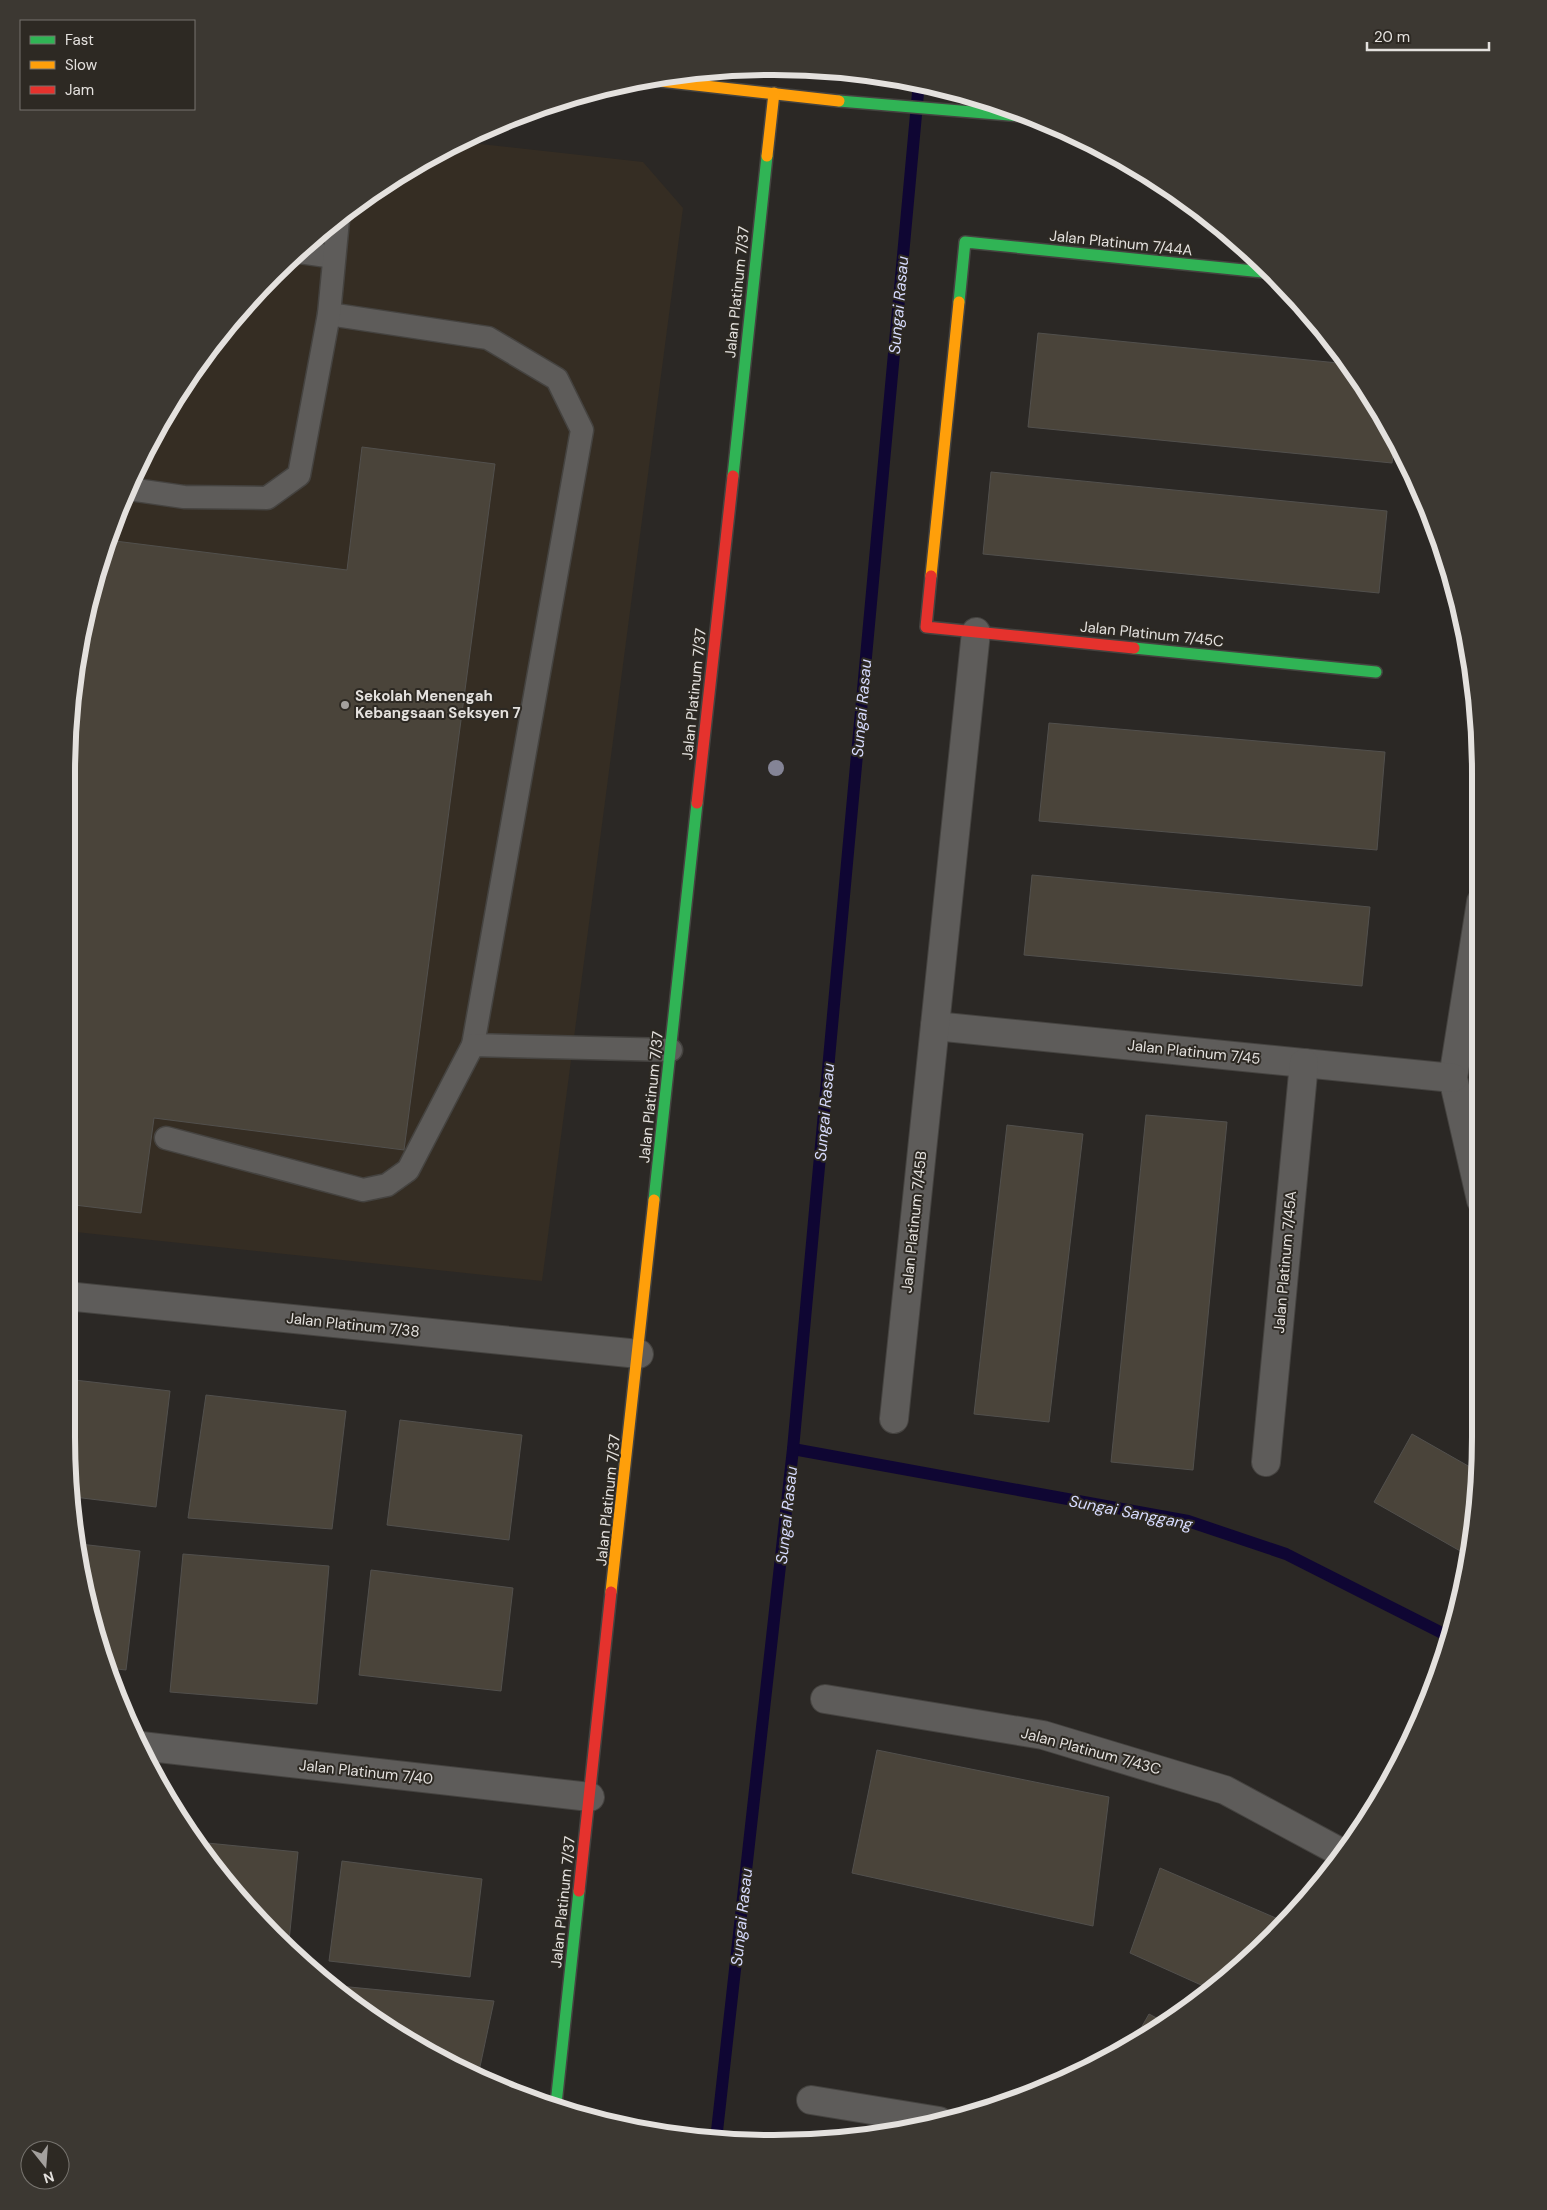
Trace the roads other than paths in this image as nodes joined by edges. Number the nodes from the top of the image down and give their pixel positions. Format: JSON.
{"nodes":[{"id":1,"x":687,"y":80,"type":"edge"},
{"id":2,"x":774,"y":93,"type":"junction"},
{"id":3,"x":1004,"y":114,"type":"edge"},
{"id":4,"x":337,"y":228,"type":"edge"},
{"id":5,"x":307,"y":253,"type":"edge"},
{"id":6,"x":334,"y":258,"type":"junction"},
{"id":7,"x":1258,"y":272,"type":"edge"},
{"id":8,"x":329,"y":314,"type":"junction"},
{"id":9,"x":136,"y":490,"type":"edge"},
{"id":10,"x":926,"y":627,"type":"joint"},
{"id":11,"x":976,"y":632,"type":"junction"},
{"id":12,"x":1376,"y":672,"type":"dead end"},
{"id":13,"x":1472,"y":959,"type":"edge"},
{"id":14,"x":935,"y":1026,"type":"junction"},
{"id":15,"x":473,"y":1045,"type":"junction"},
{"id":16,"x":672,"y":1050,"type":"junction"},
{"id":17,"x":1304,"y":1063,"type":"junction"},
{"id":18,"x":1453,"y":1078,"type":"junction"},
{"id":19,"x":166,"y":1138,"type":"dead end"},
{"id":20,"x":1472,"y":1161,"type":"edge"},
{"id":21,"x":75,"y":1297,"type":"edge"},
{"id":22,"x":639,"y":1354,"type":"junction"},
{"id":23,"x":894,"y":1419,"type":"dead end"},
{"id":24,"x":1266,"y":1462,"type":"dead end"},
{"id":25,"x":825,"y":1699,"type":"dead end"},
{"id":26,"x":148,"y":1747,"type":"edge"},
{"id":27,"x":590,"y":1797,"type":"junction"},
{"id":28,"x":1336,"y":1850,"type":"edge"},
{"id":29,"x":556,"y":2100,"type":"edge"},
{"id":30,"x":811,"y":2100,"type":"dead end"},
{"id":31,"x":924,"y":2119,"type":"edge"}],
"edges":[{"from":1,"to":2,"type":"street"},
{"from":2,"to":3,"type":"street"},
{"from":2,"to":16,"type":"street","name":"Jalan Platinum 7/37"},
{"from":4,"to":6,"type":"lane"},
{"from":5,"to":6,"type":"lane"},
{"from":6,"to":8,"type":"lane"},
{"from":7,"to":10,"type":"street","name":"Jalan Platinum 7/44A"},
{"from":8,"to":9,"type":"lane"},
{"from":8,"to":15,"type":"lane"},
{"from":10,"to":11,"type":"street","name":"Jalan Platinum 7/45C"},
{"from":11,"to":12,"type":"street","name":"Jalan Platinum 7/45C"},
{"from":11,"to":14,"type":"street","name":"Jalan Platinum 7/45B"},
{"from":13,"to":18,"type":"street"},
{"from":14,"to":17,"type":"street","name":"Jalan Platinum 7/45"},
{"from":14,"to":23,"type":"street","name":"Jalan Platinum 7/45B"},
{"from":15,"to":16,"type":"lane"},
{"from":15,"to":19,"type":"lane"},
{"from":16,"to":22,"type":"street","name":"Jalan Platinum 7/37"},
{"from":17,"to":18,"type":"street","name":"Jalan Platinum 7/45"},
{"from":17,"to":24,"type":"street","name":"Jalan Platinum 7/45A"},
{"from":18,"to":20,"type":"street"},
{"from":21,"to":22,"type":"street","name":"Jalan Platinum 7/38"},
{"from":22,"to":27,"type":"street","name":"Jalan Platinum 7/37"},
{"from":25,"to":28,"type":"street","name":"Jalan Platinum 7/43C"},
{"from":26,"to":27,"type":"street","name":"Jalan Platinum 7/40"},
{"from":27,"to":29,"type":"street","name":"Jalan Platinum 7/37"},
{"from":30,"to":31,"type":"street"}]}
